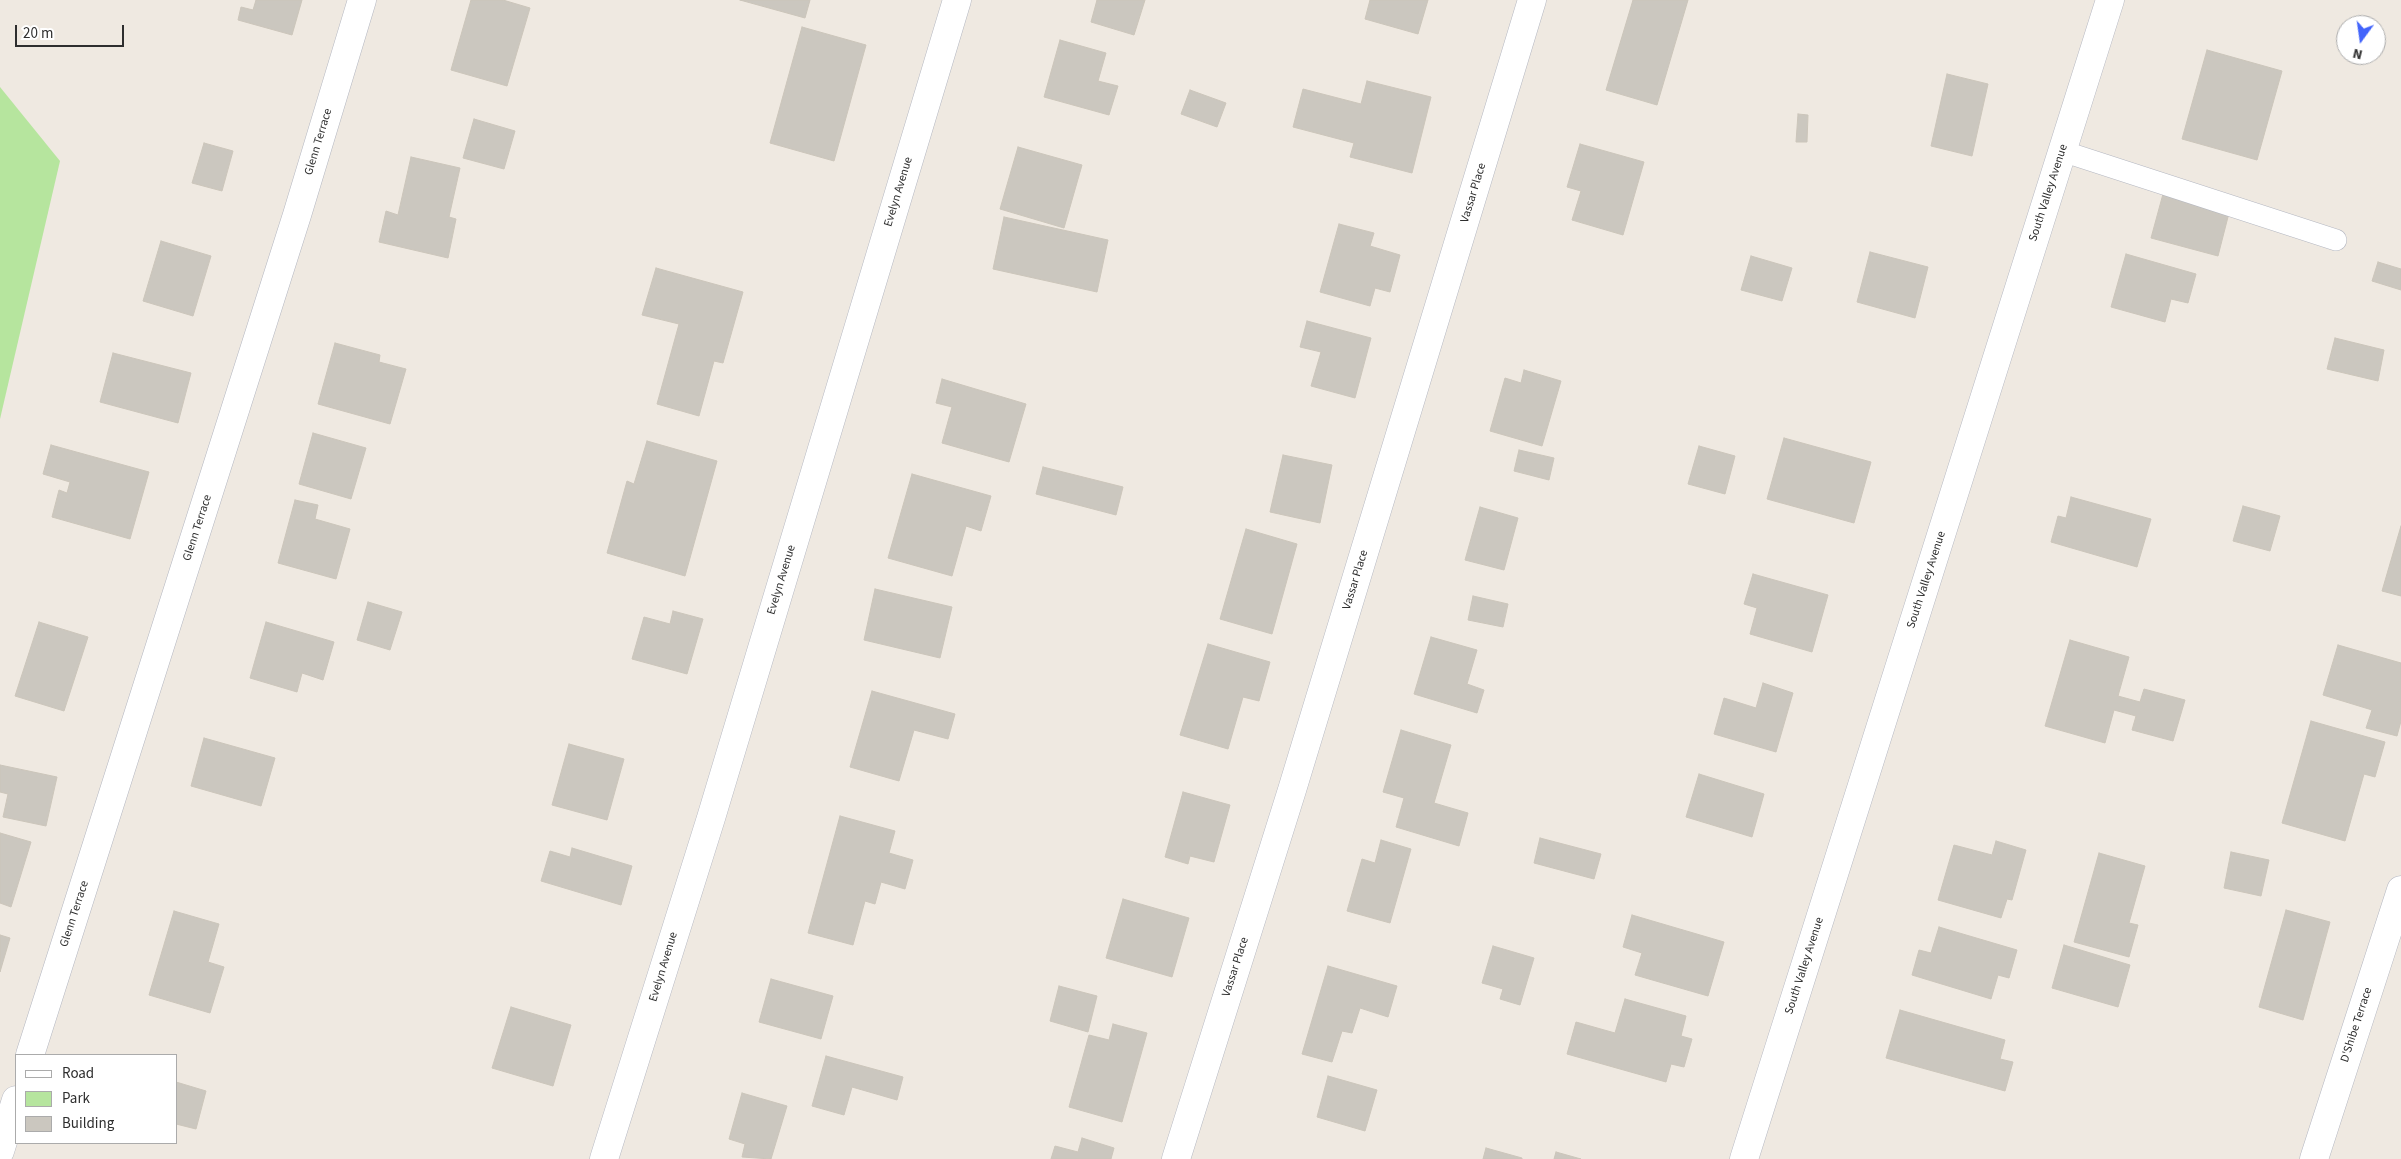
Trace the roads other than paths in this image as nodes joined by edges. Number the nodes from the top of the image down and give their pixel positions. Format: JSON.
{"nodes":[{"id":1,"x":362,"y":0,"type":"edge"},
{"id":2,"x":957,"y":0,"type":"edge"},
{"id":3,"x":1532,"y":0,"type":"edge"},
{"id":4,"x":2110,"y":0,"type":"edge"},
{"id":5,"x":2062,"y":151,"type":"junction"},
{"id":6,"x":2336,"y":240,"type":"dead end"},
{"id":7,"x":2401,"y":890,"type":"edge"},
{"id":8,"x":30,"y":1054,"type":"edge"},
{"id":9,"x":15,"y":1103,"type":"edge"},
{"id":10,"x":0,"y":1151,"type":"edge"},
{"id":11,"x":604,"y":1159,"type":"edge"},
{"id":12,"x":1176,"y":1159,"type":"edge"},
{"id":13,"x":1744,"y":1159,"type":"edge"},
{"id":14,"x":2314,"y":1159,"type":"edge"}],
"edges":[{"from":1,"to":8,"type":"street","name":"Glenn Terrace"},
{"from":2,"to":11,"type":"street","name":"Evelyn Avenue"},
{"from":3,"to":12,"type":"street","name":"Vassar Place"},
{"from":4,"to":5,"type":"street","name":"South Valley Avenue"},
{"from":5,"to":6,"type":"lane"},
{"from":5,"to":13,"type":"street","name":"South Valley Avenue"},
{"from":7,"to":14,"type":"street","name":"D'Shibe Terrace"},
{"from":9,"to":10,"type":"street"}]}
